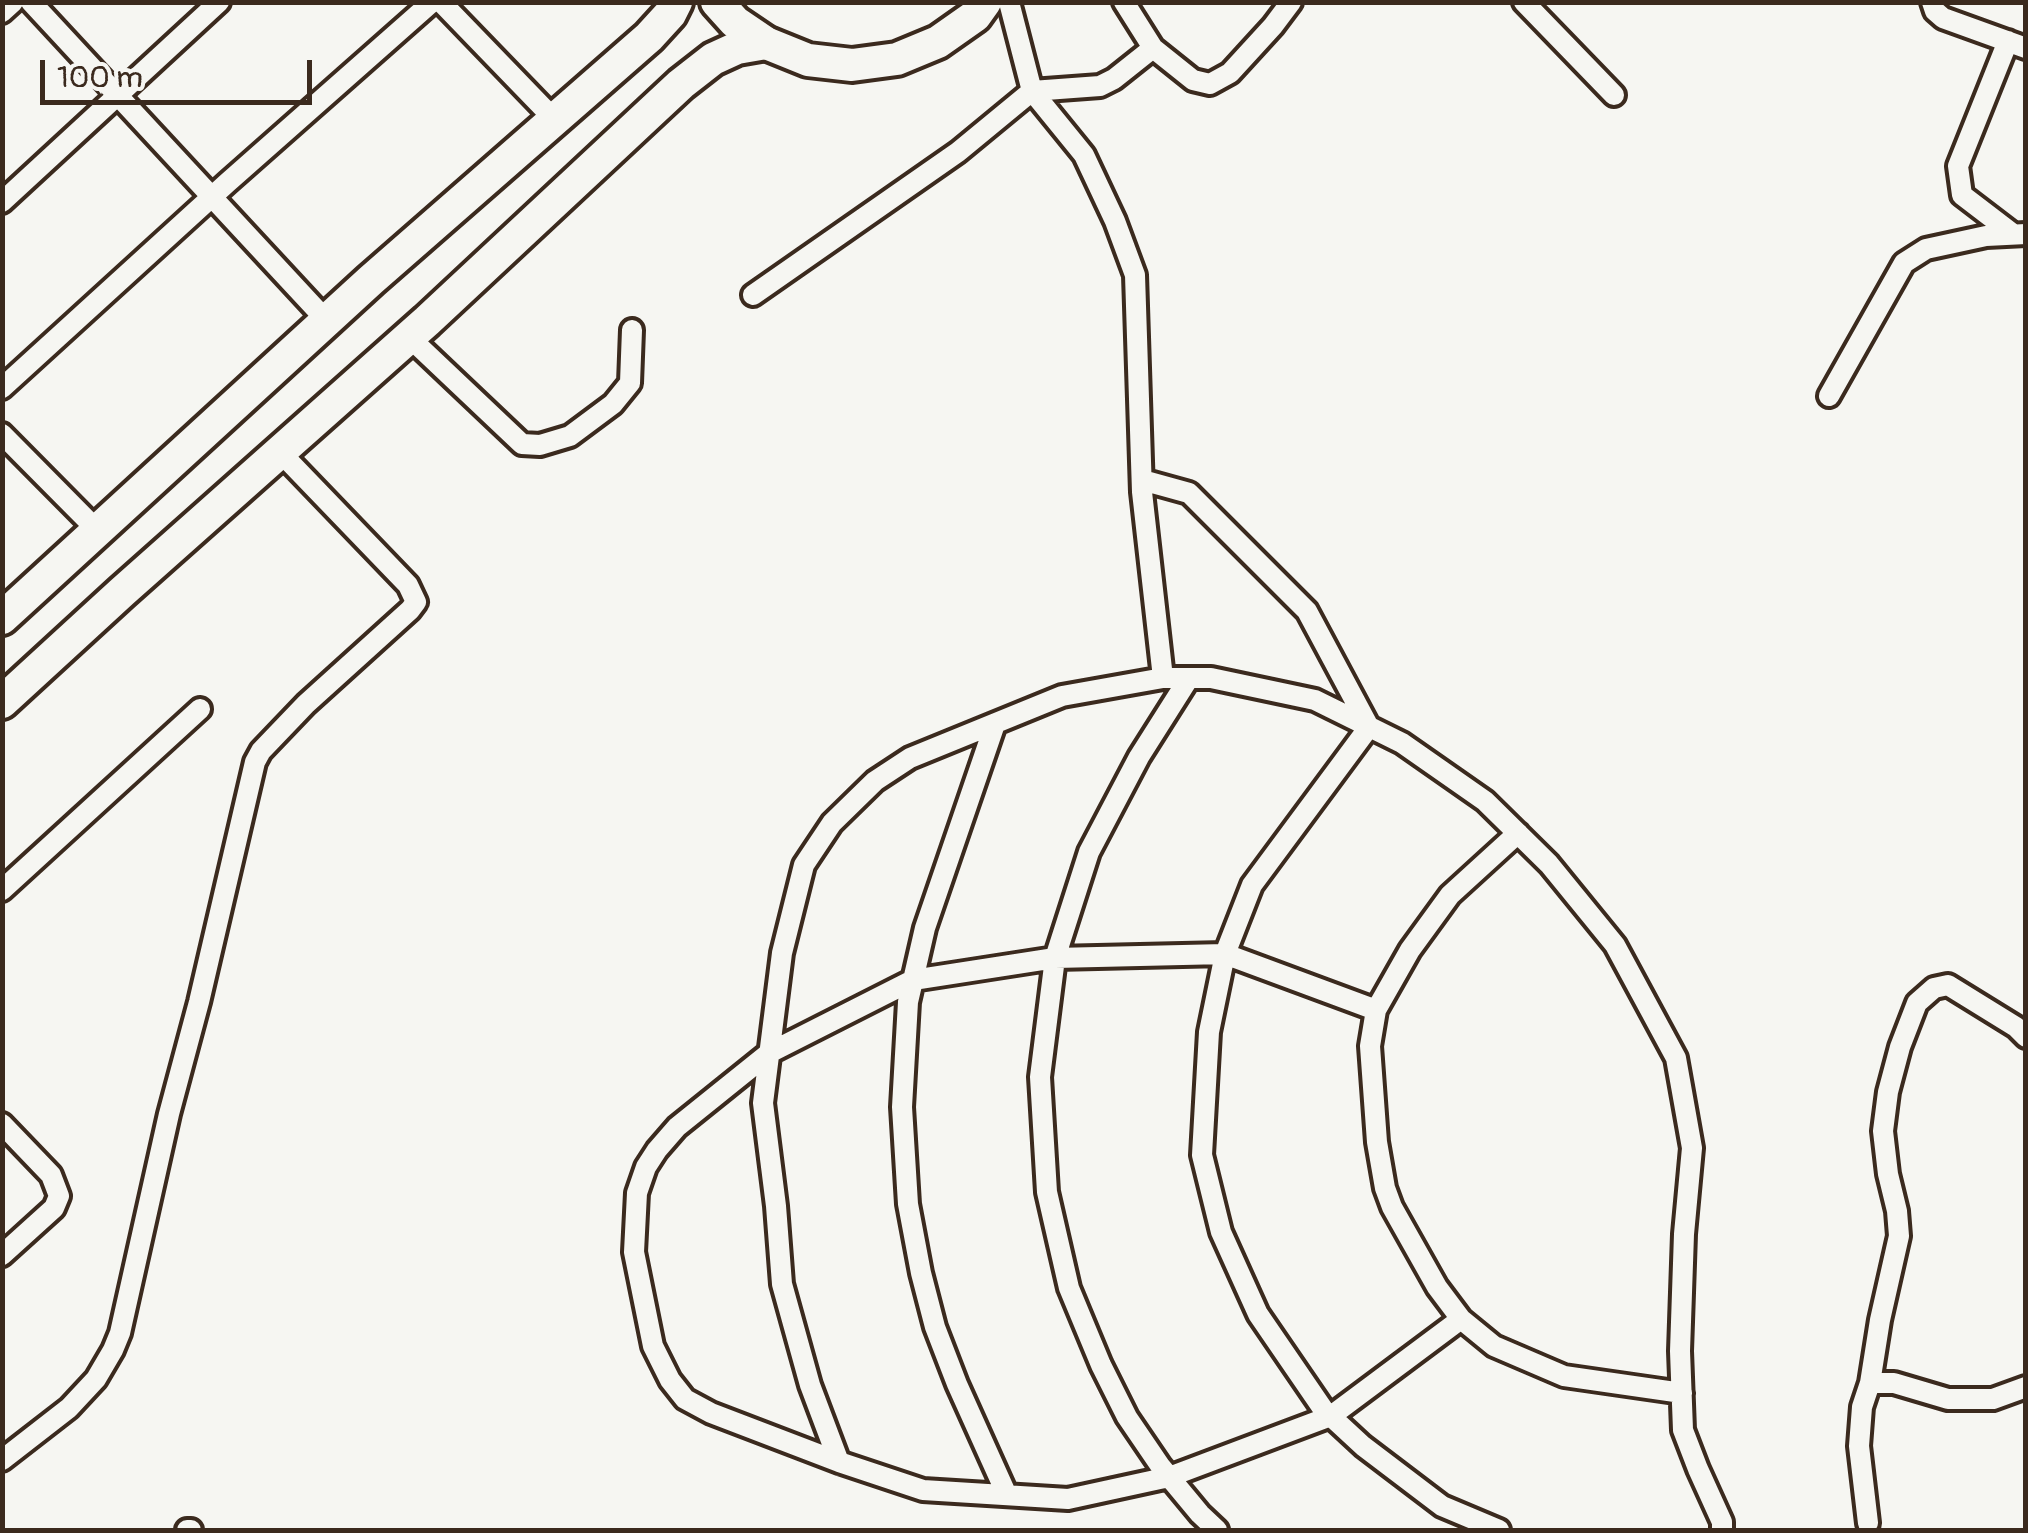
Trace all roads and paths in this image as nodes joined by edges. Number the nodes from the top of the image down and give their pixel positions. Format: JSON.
{"nodes":[{"id":1,"x":13,"y":2,"type":"edge"},
{"id":2,"x":31,"y":2,"type":"edge"},
{"id":3,"x":219,"y":2,"type":"edge"},
{"id":4,"x":432,"y":2,"type":"edge"},
{"id":5,"x":441,"y":2,"type":"edge"},
{"id":6,"x":717,"y":2,"type":"edge"},
{"id":7,"x":985,"y":2,"type":"edge"},
{"id":8,"x":1009,"y":2,"type":"edge"},
{"id":9,"x":1124,"y":2,"type":"edge"},
{"id":10,"x":1291,"y":2,"type":"edge"},
{"id":11,"x":1524,"y":2,"type":"edge"},
{"id":12,"x":1932,"y":2,"type":"edge"},
{"id":13,"x":663,"y":8,"type":"edge"},
{"id":14,"x":2,"y":12,"type":"edge"},
{"id":15,"x":766,"y":44,"type":"junction"},
{"id":16,"x":2017,"y":44,"type":"edge"},
{"id":17,"x":1154,"y":48,"type":"junction"},
{"id":18,"x":1032,"y":91,"type":"junction"},
{"id":19,"x":117,"y":95,"type":"junction"},
{"id":20,"x":1614,"y":95,"type":"dead end"},
{"id":21,"x":555,"y":120,"type":"junction"},
{"id":22,"x":211,"y":198,"type":"junction"},
{"id":23,"x":2,"y":202,"type":"edge"},
{"id":24,"x":2019,"y":234,"type":"edge"},
{"id":25,"x":753,"y":295,"type":"dead end"},
{"id":26,"x":327,"y":322,"type":"junction"},
{"id":27,"x":632,"y":330,"type":"dead end"},
{"id":28,"x":409,"y":337,"type":"junction"},
{"id":29,"x":2,"y":388,"type":"edge"},
{"id":30,"x":1829,"y":396,"type":"dead end"},
{"id":31,"x":2,"y":434,"type":"edge"},
{"id":32,"x":280,"y":452,"type":"junction"},
{"id":33,"x":1142,"y":480,"type":"junction"},
{"id":34,"x":98,"y":531,"type":"junction"},
{"id":35,"x":2,"y":618,"type":"edge"},
{"id":36,"x":1163,"y":678,"type":"junction"},
{"id":37,"x":1189,"y":678,"type":"junction"},
{"id":38,"x":2,"y":702,"type":"edge"},
{"id":39,"x":200,"y":709,"type":"dead end"},
{"id":40,"x":995,"y":724,"type":"junction"},
{"id":41,"x":1369,"y":727,"type":"junction"},
{"id":42,"x":1518,"y":833,"type":"junction"},
{"id":43,"x":2,"y":890,"type":"edge"},
{"id":44,"x":1225,"y":954,"type":"junction"},
{"id":45,"x":1055,"y":958,"type":"junction"},
{"id":46,"x":913,"y":980,"type":"junction"},
{"id":47,"x":1376,"y":1010,"type":"junction"},
{"id":48,"x":2026,"y":1038,"type":"edge"},
{"id":49,"x":769,"y":1053,"type":"junction"},
{"id":50,"x":2,"y":1124,"type":"edge"},
{"id":51,"x":2,"y":1255,"type":"edge"},
{"id":52,"x":1461,"y":1319,"type":"junction"},
{"id":53,"x":1870,"y":1382,"type":"junction"},
{"id":54,"x":2026,"y":1387,"type":"edge"},
{"id":55,"x":1682,"y":1393,"type":"junction"},
{"id":56,"x":1331,"y":1416,"type":"junction"},
{"id":57,"x":2,"y":1460,"type":"edge"},
{"id":58,"x":838,"y":1462,"type":"junction"},
{"id":59,"x":1170,"y":1477,"type":"junction"},
{"id":60,"x":1006,"y":1494,"type":"junction"},
{"id":61,"x":1868,"y":1524,"type":"dead end"},
{"id":62,"x":1217,"y":1530,"type":"edge"},
{"id":63,"x":1499,"y":1530,"type":"edge"},
{"id":64,"x":1722,"y":1530,"type":"edge"}],
"edges":[{"from":1,"to":14,"type":"street"},
{"from":2,"to":19,"type":"street"},
{"from":3,"to":19,"type":"street"},
{"from":4,"to":22,"type":"street"},
{"from":5,"to":21,"type":"street"},
{"from":6,"to":15,"type":"main road"},
{"from":7,"to":15,"type":"main road"},
{"from":8,"to":18,"type":"street"},
{"from":9,"to":17,"type":"street"},
{"from":10,"to":17,"type":"street"},
{"from":11,"to":20,"type":"street"},
{"from":12,"to":16,"type":"street"},
{"from":13,"to":21,"type":"main road"},
{"from":15,"to":28,"type":"main road"},
{"from":16,"to":24,"type":"street"},
{"from":17,"to":18,"type":"street"},
{"from":18,"to":25,"type":"street"},
{"from":18,"to":33,"type":"street"},
{"from":19,"to":22,"type":"street"},
{"from":19,"to":23,"type":"street"},
{"from":21,"to":26,"type":"main road"},
{"from":22,"to":26,"type":"street"},
{"from":22,"to":29,"type":"street"},
{"from":24,"to":30,"type":"street"},
{"from":26,"to":34,"type":"main road"},
{"from":27,"to":28,"type":"street"},
{"from":28,"to":32,"type":"main road"},
{"from":31,"to":34,"type":"street"},
{"from":32,"to":38,"type":"main road"},
{"from":32,"to":57,"type":"street"},
{"from":33,"to":36,"type":"street"},
{"from":33,"to":41,"type":"street"},
{"from":34,"to":35,"type":"main road"},
{"from":36,"to":37,"type":"street"},
{"from":36,"to":40,"type":"street"},
{"from":37,"to":41,"type":"street"},
{"from":37,"to":45,"type":"street"},
{"from":39,"to":43,"type":"street"},
{"from":40,"to":46,"type":"street"},
{"from":40,"to":49,"type":"street"},
{"from":41,"to":42,"type":"street"},
{"from":41,"to":44,"type":"street"},
{"from":42,"to":47,"type":"street"},
{"from":42,"to":55,"type":"street"},
{"from":44,"to":45,"type":"street"},
{"from":44,"to":47,"type":"street"},
{"from":44,"to":56,"type":"street"},
{"from":45,"to":46,"type":"street"},
{"from":45,"to":59,"type":"street"},
{"from":46,"to":49,"type":"street"},
{"from":46,"to":60,"type":"street"},
{"from":47,"to":52,"type":"street"},
{"from":48,"to":53,"type":"street"},
{"from":49,"to":58,"type":"street"},
{"from":49,"to":58,"type":"street"},
{"from":50,"to":51,"type":"street"},
{"from":52,"to":55,"type":"street"},
{"from":52,"to":56,"type":"street"},
{"from":53,"to":54,"type":"street"},
{"from":53,"to":61,"type":"street"},
{"from":55,"to":64,"type":"street"},
{"from":56,"to":59,"type":"street"},
{"from":56,"to":63,"type":"street"},
{"from":58,"to":60,"type":"street"},
{"from":59,"to":60,"type":"street"},
{"from":59,"to":62,"type":"street"}]}
